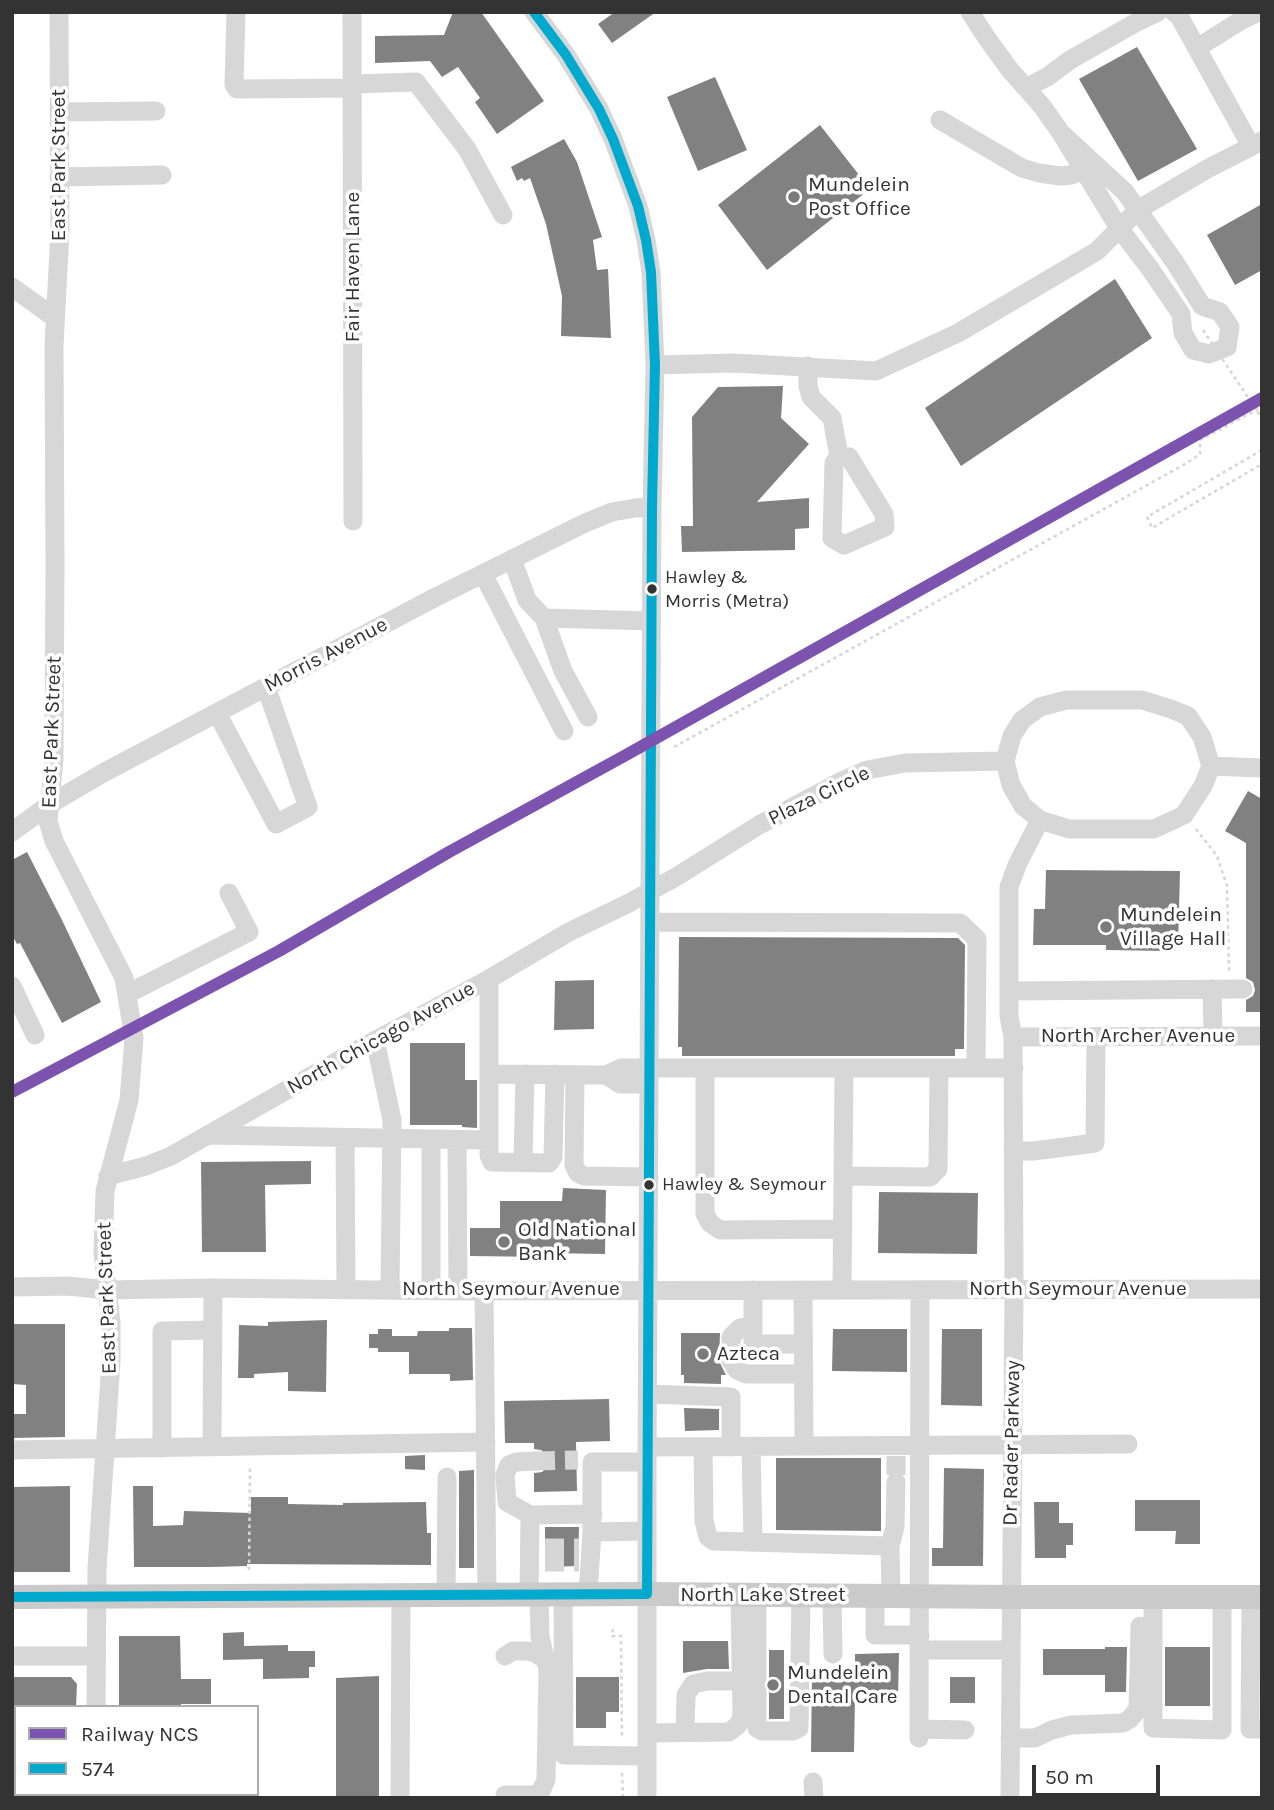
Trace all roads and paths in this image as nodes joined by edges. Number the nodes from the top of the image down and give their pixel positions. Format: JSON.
{"nodes":[{"id":1,"x":59,"y":12,"type":"edge"},
{"id":2,"x":236,"y":12,"type":"edge"},
{"id":3,"x":352,"y":12,"type":"edge"},
{"id":4,"x":534,"y":12,"type":"edge"},
{"id":5,"x":970,"y":12,"type":"edge"},
{"id":6,"x":1158,"y":12,"type":"edge"},
{"id":7,"x":1174,"y":12,"type":"edge"},
{"id":8,"x":1257,"y":13,"type":"edge"},
{"id":9,"x":1197,"y":47,"type":"junction"},
{"id":10,"x":352,"y":86,"type":"junction"},
{"id":11,"x":1026,"y":88,"type":"junction"},
{"id":12,"x":156,"y":111,"type":"dead end"},
{"id":13,"x":60,"y":112,"type":"junction"},
{"id":14,"x":940,"y":120,"type":"dead end"},
{"id":15,"x":1256,"y":144,"type":"edge"},
{"id":16,"x":1089,"y":167,"type":"junction"},
{"id":17,"x":162,"y":175,"type":"dead end"},
{"id":18,"x":60,"y":177,"type":"junction"},
{"id":19,"x":1139,"y":209,"type":"junction"},
{"id":20,"x":503,"y":215,"type":"dead end"},
{"id":21,"x":1119,"y":228,"type":"junction"},
{"id":22,"x":12,"y":288,"type":"edge"},
{"id":23,"x":55,"y":318,"type":"junction"},
{"id":24,"x":1203,"y":330,"type":"dead end"},
{"id":25,"x":655,"y":365,"type":"junction"},
{"id":26,"x":808,"y":366,"type":"junction"},
{"id":27,"x":1262,"y":407,"type":"edge"},
{"id":28,"x":1261,"y":418,"type":"edge"},
{"id":29,"x":1262,"y":450,"type":"edge"},
{"id":30,"x":839,"y":456,"type":"dead end"},
{"id":31,"x":1262,"y":464,"type":"edge"},
{"id":32,"x":652,"y":507,"type":"junction"},
{"id":33,"x":353,"y":522,"type":"dead end"},
{"id":34,"x":512,"y":559,"type":"junction"},
{"id":35,"x":483,"y":574,"type":"junction"},
{"id":36,"x":544,"y":618,"type":"junction"},
{"id":37,"x":652,"y":621,"type":"junction"},
{"id":38,"x":266,"y":687,"type":"junction"},
{"id":39,"x":217,"y":713,"type":"junction"},
{"id":40,"x":589,"y":717,"type":"dead end"},
{"id":41,"x":564,"y":731,"type":"dead end"},
{"id":42,"x":674,"y":747,"type":"dead end"},
{"id":43,"x":1005,"y":761,"type":"junction"},
{"id":44,"x":1211,"y":766,"type":"junction"},
{"id":45,"x":1262,"y":768,"type":"edge"},
{"id":46,"x":50,"y":804,"type":"junction"},
{"id":47,"x":1184,"y":814,"type":"junction"},
{"id":48,"x":1040,"y":820,"type":"junction"},
{"id":49,"x":12,"y":832,"type":"edge"},
{"id":50,"x":650,"y":891,"type":"junction"},
{"id":51,"x":229,"y":894,"type":"dead end"},
{"id":52,"x":650,"y":922,"type":"junction"},
{"id":53,"x":1229,"y":974,"type":"dead end"},
{"id":54,"x":489,"y":979,"type":"junction"},
{"id":55,"x":12,"y":986,"type":"edge"},
{"id":56,"x":1212,"y":989,"type":"junction"},
{"id":57,"x":1243,"y":989,"type":"dead end"},
{"id":58,"x":1009,"y":991,"type":"junction"},
{"id":59,"x":127,"y":994,"type":"junction"},
{"id":60,"x":35,"y":1035,"type":"dead end"},
{"id":61,"x":1213,"y":1036,"type":"junction"},
{"id":62,"x":1262,"y":1036,"type":"edge"},
{"id":63,"x":1013,"y":1037,"type":"junction"},
{"id":64,"x":1096,"y":1037,"type":"junction"},
{"id":65,"x":375,"y":1040,"type":"junction"},
{"id":66,"x":705,"y":1068,"type":"junction"},
{"id":67,"x":844,"y":1068,"type":"junction"},
{"id":68,"x":939,"y":1068,"type":"junction"},
{"id":69,"x":976,"y":1068,"type":"junction"},
{"id":70,"x":1014,"y":1068,"type":"junction"},
{"id":71,"x":489,"y":1074,"type":"junction"},
{"id":72,"x":525,"y":1074,"type":"junction"},
{"id":73,"x":555,"y":1074,"type":"junction"},
{"id":74,"x":575,"y":1075,"type":"junction"},
{"id":75,"x":650,"y":1076,"type":"junction"},
{"id":76,"x":207,"y":1135,"type":"junction"},
{"id":77,"x":345,"y":1138,"type":"junction"},
{"id":78,"x":392,"y":1139,"type":"junction"},
{"id":79,"x":431,"y":1139,"type":"junction"},
{"id":80,"x":457,"y":1140,"type":"junction"},
{"id":81,"x":489,"y":1140,"type":"junction"},
{"id":82,"x":1013,"y":1151,"type":"junction"},
{"id":83,"x":523,"y":1162,"type":"junction"},
{"id":84,"x":108,"y":1176,"type":"junction"},
{"id":85,"x":843,"y":1176,"type":"junction"},
{"id":86,"x":649,"y":1177,"type":"junction"},
{"id":87,"x":843,"y":1229,"type":"junction"},
{"id":88,"x":12,"y":1287,"type":"edge"},
{"id":89,"x":213,"y":1288,"type":"junction"},
{"id":90,"x":346,"y":1289,"type":"junction"},
{"id":91,"x":390,"y":1289,"type":"junction"},
{"id":92,"x":1014,"y":1289,"type":"junction"},
{"id":93,"x":1262,"y":1289,"type":"edge"},
{"id":94,"x":107,"y":1290,"type":"junction"},
{"id":95,"x":431,"y":1290,"type":"junction"},
{"id":96,"x":484,"y":1290,"type":"junction"},
{"id":97,"x":649,"y":1290,"type":"junction"},
{"id":98,"x":753,"y":1290,"type":"junction"},
{"id":99,"x":803,"y":1290,"type":"junction"},
{"id":100,"x":842,"y":1290,"type":"junction"},
{"id":101,"x":919,"y":1290,"type":"junction"},
{"id":102,"x":458,"y":1291,"type":"junction"},
{"id":103,"x":753,"y":1326,"type":"junction"},
{"id":104,"x":213,"y":1330,"type":"junction"},
{"id":105,"x":803,"y":1344,"type":"junction"},
{"id":106,"x":803,"y":1374,"type":"junction"},
{"id":107,"x":648,"y":1395,"type":"junction"},
{"id":108,"x":485,"y":1443,"type":"junction"},
{"id":109,"x":1128,"y":1444,"type":"dead end"},
{"id":110,"x":1012,"y":1445,"type":"junction"},
{"id":111,"x":804,"y":1446,"type":"junction"},
{"id":112,"x":919,"y":1446,"type":"junction"},
{"id":113,"x":212,"y":1447,"type":"junction"},
{"id":114,"x":250,"y":1447,"type":"junction"},
{"id":115,"x":703,"y":1447,"type":"junction"},
{"id":116,"x":741,"y":1447,"type":"junction"},
{"id":117,"x":162,"y":1448,"type":"junction"},
{"id":118,"x":104,"y":1449,"type":"junction"},
{"id":119,"x":12,"y":1450,"type":"edge"},
{"id":120,"x":648,"y":1455,"type":"junction"},
{"id":121,"x":536,"y":1461,"type":"tunnel mouth"},
{"id":122,"x":447,"y":1477,"type":"dead end"},
{"id":123,"x":896,"y":1482,"type":"tunnel mouth"},
{"id":124,"x":530,"y":1515,"type":"junction"},
{"id":125,"x":647,"y":1531,"type":"junction"},
{"id":126,"x":753,"y":1542,"type":"junction"},
{"id":127,"x":587,"y":1544,"type":"junction"},
{"id":128,"x":890,"y":1545,"type":"junction"},
{"id":129,"x":249,"y":1570,"type":"dead end"},
{"id":130,"x":588,"y":1594,"type":"junction"},
{"id":131,"x":647,"y":1594,"type":"junction"},
{"id":132,"x":401,"y":1595,"type":"junction"},
{"id":133,"x":446,"y":1595,"type":"junction"},
{"id":134,"x":487,"y":1595,"type":"junction"},
{"id":135,"x":543,"y":1595,"type":"junction"},
{"id":136,"x":748,"y":1595,"type":"junction"},
{"id":137,"x":801,"y":1595,"type":"junction"},
{"id":138,"x":832,"y":1596,"type":"junction"},
{"id":139,"x":883,"y":1596,"type":"junction"},
{"id":140,"x":920,"y":1596,"type":"junction"},
{"id":141,"x":12,"y":1597,"type":"edge"},
{"id":142,"x":96,"y":1597,"type":"junction"},
{"id":143,"x":1010,"y":1597,"type":"junction"},
{"id":144,"x":1147,"y":1597,"type":"junction"},
{"id":145,"x":1222,"y":1597,"type":"junction"},
{"id":146,"x":1256,"y":1597,"type":"edge"},
{"id":147,"x":613,"y":1629,"type":"dead end"},
{"id":148,"x":920,"y":1642,"type":"junction"},
{"id":149,"x":1010,"y":1650,"type":"junction"},
{"id":150,"x":833,"y":1654,"type":"dead end"},
{"id":151,"x":12,"y":1656,"type":"edge"},
{"id":152,"x":96,"y":1656,"type":"junction"},
{"id":153,"x":505,"y":1656,"type":"dead end"},
{"id":154,"x":545,"y":1660,"type":"junction"},
{"id":155,"x":741,"y":1681,"type":"junction"},
{"id":156,"x":96,"y":1705,"type":"edge"},
{"id":157,"x":1262,"y":1729,"type":"edge"},
{"id":158,"x":965,"y":1730,"type":"dead end"},
{"id":159,"x":647,"y":1732,"type":"junction"},
{"id":160,"x":685,"y":1732,"type":"junction"},
{"id":161,"x":1010,"y":1738,"type":"junction"},
{"id":162,"x":622,"y":1755,"type":"junction"},
{"id":163,"x":647,"y":1756,"type":"junction"},
{"id":164,"x":505,"y":1795,"type":"dead end"},
{"id":165,"x":400,"y":1798,"type":"edge"},
{"id":166,"x":623,"y":1798,"type":"edge"},
{"id":167,"x":647,"y":1798,"type":"edge"},
{"id":168,"x":1010,"y":1798,"type":"edge"}],
"edges":[{"from":1,"to":13,"type":"street","name":"East Park Street"},
{"from":2,"to":10,"type":"street"},
{"from":3,"to":10,"type":"street","name":"Fair Haven Lane"},
{"from":4,"to":25,"type":"street"},
{"from":5,"to":11,"type":"street"},
{"from":6,"to":11,"type":"street"},
{"from":7,"to":9,"type":"street"},
{"from":8,"to":9,"type":"street"},
{"from":9,"to":15,"type":"street"},
{"from":10,"to":20,"type":"street"},
{"from":10,"to":33,"type":"street","name":"Fair Haven Lane"},
{"from":11,"to":16,"type":"street"},
{"from":12,"to":13,"type":"street"},
{"from":13,"to":18,"type":"street","name":"East Park Street"},
{"from":14,"to":16,"type":"street"},
{"from":15,"to":19,"type":"street"},
{"from":16,"to":19,"type":"street"},
{"from":16,"to":21,"type":"street"},
{"from":17,"to":18,"type":"street"},
{"from":18,"to":23,"type":"street","name":"East Park Street"},
{"from":19,"to":21,"type":"street"},
{"from":19,"to":21,"type":"street"},
{"from":21,"to":26,"type":"street"},
{"from":22,"to":23,"type":"street"},
{"from":23,"to":46,"type":"street","name":"East Park Street"},
{"from":24,"to":28,"type":"path","bridge":true},
{"from":25,"to":26,"type":"street"},
{"from":25,"to":32,"type":"street"},
{"from":26,"to":30,"type":"street"},
{"from":27,"to":42,"type":"path"},
{"from":29,"to":31,"type":"path"},
{"from":32,"to":34,"type":"street","name":"Morris Avenue"},
{"from":32,"to":37,"type":"street"},
{"from":34,"to":35,"type":"street","name":"Morris Avenue"},
{"from":34,"to":36,"type":"street"},
{"from":35,"to":38,"type":"street","name":"Morris Avenue"},
{"from":35,"to":41,"type":"street"},
{"from":36,"to":37,"type":"street"},
{"from":36,"to":40,"type":"street"},
{"from":37,"to":50,"type":"street"},
{"from":38,"to":39,"type":"street","name":"Morris Avenue"},
{"from":38,"to":39,"type":"street"},
{"from":39,"to":46,"type":"street","name":"Morris Avenue"},
{"from":43,"to":44,"type":"street"},
{"from":43,"to":48,"type":"street"},
{"from":43,"to":50,"type":"street","name":"Plaza Circle"},
{"from":44,"to":45,"type":"street"},
{"from":44,"to":47,"type":"street"},
{"from":46,"to":49,"type":"street","name":"Morris Avenue"},
{"from":46,"to":59,"type":"street","name":"East Park Street"},
{"from":47,"to":48,"type":"street"},
{"from":47,"to":53,"type":"path"},
{"from":48,"to":58,"type":"street","name":"Dr Rader Parkway"},
{"from":50,"to":52,"type":"street"},
{"from":50,"to":54,"type":"street","name":"North Chicago Avenue"},
{"from":51,"to":59,"type":"street"},
{"from":52,"to":69,"type":"street"},
{"from":52,"to":75,"type":"street"},
{"from":54,"to":65,"type":"street","name":"North Chicago Avenue"},
{"from":54,"to":71,"type":"street"},
{"from":55,"to":60,"type":"street"},
{"from":56,"to":57,"type":"street"},
{"from":56,"to":58,"type":"street"},
{"from":56,"to":61,"type":"street"},
{"from":58,"to":63,"type":"street","name":"Dr Rader Parkway"},
{"from":59,"to":84,"type":"street","name":"East Park Street"},
{"from":61,"to":62,"type":"street","name":"North Archer Avenue"},
{"from":61,"to":64,"type":"street","name":"North Archer Avenue"},
{"from":63,"to":64,"type":"street","name":"North Archer Avenue"},
{"from":63,"to":70,"type":"street","name":"Dr Rader Parkway"},
{"from":64,"to":82,"type":"street"},
{"from":65,"to":76,"type":"street","name":"North Chicago Avenue"},
{"from":65,"to":78,"type":"street"},
{"from":66,"to":67,"type":"street"},
{"from":66,"to":75,"type":"street"},
{"from":66,"to":87,"type":"street"},
{"from":67,"to":68,"type":"street"},
{"from":67,"to":85,"type":"street"},
{"from":68,"to":69,"type":"street"},
{"from":68,"to":85,"type":"street"},
{"from":69,"to":70,"type":"street"},
{"from":70,"to":82,"type":"street","name":"Dr Rader Parkway"},
{"from":71,"to":72,"type":"street"},
{"from":71,"to":81,"type":"street"},
{"from":72,"to":73,"type":"street"},
{"from":72,"to":83,"type":"street"},
{"from":73,"to":74,"type":"street"},
{"from":73,"to":83,"type":"street"},
{"from":74,"to":75,"type":"street"},
{"from":74,"to":86,"type":"street"},
{"from":75,"to":86,"type":"street"},
{"from":76,"to":77,"type":"street"},
{"from":76,"to":84,"type":"street","name":"North Chicago Avenue"},
{"from":77,"to":78,"type":"street"},
{"from":77,"to":90,"type":"street"},
{"from":78,"to":79,"type":"street"},
{"from":78,"to":91,"type":"street"},
{"from":79,"to":80,"type":"street"},
{"from":79,"to":95,"type":"street"},
{"from":80,"to":81,"type":"street"},
{"from":80,"to":102,"type":"street"},
{"from":81,"to":83,"type":"street"},
{"from":82,"to":92,"type":"street","name":"Dr Rader Parkway"},
{"from":84,"to":94,"type":"street","name":"East Park Street"},
{"from":85,"to":87,"type":"street"},
{"from":86,"to":97,"type":"street"},
{"from":87,"to":100,"type":"street"},
{"from":88,"to":94,"type":"street","name":"North Seymour Avenue"},
{"from":89,"to":90,"type":"street","name":"North Seymour Avenue"},
{"from":89,"to":94,"type":"street","name":"North Seymour Avenue"},
{"from":89,"to":104,"type":"street"},
{"from":90,"to":91,"type":"street","name":"North Seymour Avenue"},
{"from":91,"to":95,"type":"street","name":"North Seymour Avenue"},
{"from":92,"to":93,"type":"street","name":"North Seymour Avenue"},
{"from":92,"to":101,"type":"street","name":"North Seymour Avenue"},
{"from":92,"to":110,"type":"street","name":"Dr Rader Parkway"},
{"from":94,"to":118,"type":"street","name":"East Park Street"},
{"from":95,"to":102,"type":"street","name":"North Seymour Avenue"},
{"from":96,"to":97,"type":"street","name":"North Seymour Avenue"},
{"from":96,"to":102,"type":"street","name":"North Seymour Avenue"},
{"from":96,"to":108,"type":"street"},
{"from":97,"to":98,"type":"street","name":"North Seymour Avenue"},
{"from":97,"to":107,"type":"street"},
{"from":98,"to":99,"type":"street","name":"North Seymour Avenue"},
{"from":98,"to":103,"type":"street"},
{"from":99,"to":100,"type":"street","name":"North Seymour Avenue"},
{"from":99,"to":105,"type":"street"},
{"from":100,"to":101,"type":"street","name":"North Seymour Avenue"},
{"from":101,"to":112,"type":"street"},
{"from":103,"to":105,"type":"street"},
{"from":103,"to":106,"type":"street"},
{"from":104,"to":113,"type":"street"},
{"from":104,"to":117,"type":"street"},
{"from":105,"to":106,"type":"street"},
{"from":106,"to":111,"type":"street"},
{"from":107,"to":116,"type":"street"},
{"from":107,"to":120,"type":"street"},
{"from":108,"to":114,"type":"street"},
{"from":108,"to":134,"type":"street"},
{"from":109,"to":110,"type":"street"},
{"from":110,"to":112,"type":"street"},
{"from":110,"to":143,"type":"street","name":"Dr Rader Parkway"},
{"from":111,"to":112,"type":"street"},
{"from":111,"to":116,"type":"street"},
{"from":112,"to":140,"type":"street"},
{"from":113,"to":114,"type":"street"},
{"from":113,"to":117,"type":"street"},
{"from":114,"to":129,"type":"path"},
{"from":115,"to":116,"type":"street"},
{"from":115,"to":120,"type":"street"},
{"from":115,"to":126,"type":"street"},
{"from":116,"to":126,"type":"street"},
{"from":117,"to":118,"type":"street"},
{"from":118,"to":119,"type":"street"},
{"from":118,"to":142,"type":"street","name":"East Park Street"},
{"from":120,"to":125,"type":"street"},
{"from":120,"to":127,"type":"street"},
{"from":121,"to":124,"type":"street"},
{"from":122,"to":133,"type":"street"},
{"from":123,"to":128,"type":"street"},
{"from":124,"to":127,"type":"street"},
{"from":124,"to":135,"type":"street"},
{"from":125,"to":127,"type":"street"},
{"from":125,"to":131,"type":"street"},
{"from":126,"to":128,"type":"street"},
{"from":127,"to":130,"type":"street"},
{"from":128,"to":139,"type":"street"},
{"from":130,"to":131,"type":"main road","name":"North Lake Street"},
{"from":130,"to":135,"type":"main road","name":"North Lake Street"},
{"from":131,"to":136,"type":"main road","name":"North Lake Street"},
{"from":131,"to":159,"type":"street"},
{"from":132,"to":133,"type":"main road","name":"North Lake Street"},
{"from":132,"to":142,"type":"main road","name":"North Lake Street"},
{"from":132,"to":165,"type":"street"},
{"from":133,"to":134,"type":"main road","name":"North Lake Street"},
{"from":134,"to":135,"type":"main road","name":"North Lake Street"},
{"from":135,"to":154,"type":"street"},
{"from":135,"to":162,"type":"street"},
{"from":136,"to":137,"type":"main road","name":"North Lake Street"},
{"from":136,"to":137,"type":"street"},
{"from":136,"to":155,"type":"street"},
{"from":137,"to":138,"type":"main road","name":"North Lake Street"},
{"from":138,"to":139,"type":"main road","name":"North Lake Street"},
{"from":138,"to":150,"type":"street"},
{"from":139,"to":140,"type":"main road","name":"North Lake Street"},
{"from":139,"to":148,"type":"street"},
{"from":140,"to":143,"type":"main road","name":"North Lake Street"},
{"from":140,"to":148,"type":"street"},
{"from":141,"to":142,"type":"main road","name":"North Lake Street"},
{"from":142,"to":152,"type":"street","name":"East Park Street"},
{"from":143,"to":144,"type":"main road","name":"North Lake Street"},
{"from":143,"to":149,"type":"street","name":"Dr Rader Parkway"},
{"from":144,"to":145,"type":"main road","name":"North Lake Street"},
{"from":144,"to":145,"type":"street"},
{"from":144,"to":161,"type":"street"},
{"from":145,"to":146,"type":"main road","name":"North Lake Street"},
{"from":146,"to":157,"type":"street"},
{"from":147,"to":162,"type":"path"},
{"from":148,"to":149,"type":"street"},
{"from":148,"to":158,"type":"street"},
{"from":149,"to":161,"type":"street","name":"Dr Rader Parkway"},
{"from":151,"to":152,"type":"street"},
{"from":152,"to":156,"type":"street","name":"East Park Street"},
{"from":153,"to":154,"type":"street"},
{"from":154,"to":164,"type":"street"},
{"from":155,"to":160,"type":"street"},
{"from":155,"to":160,"type":"street"},
{"from":159,"to":160,"type":"street"},
{"from":159,"to":163,"type":"street"},
{"from":161,"to":168,"type":"street","name":"Dr Rader Parkway"},
{"from":162,"to":163,"type":"street"},
{"from":162,"to":166,"type":"path"},
{"from":163,"to":167,"type":"street"}]}
